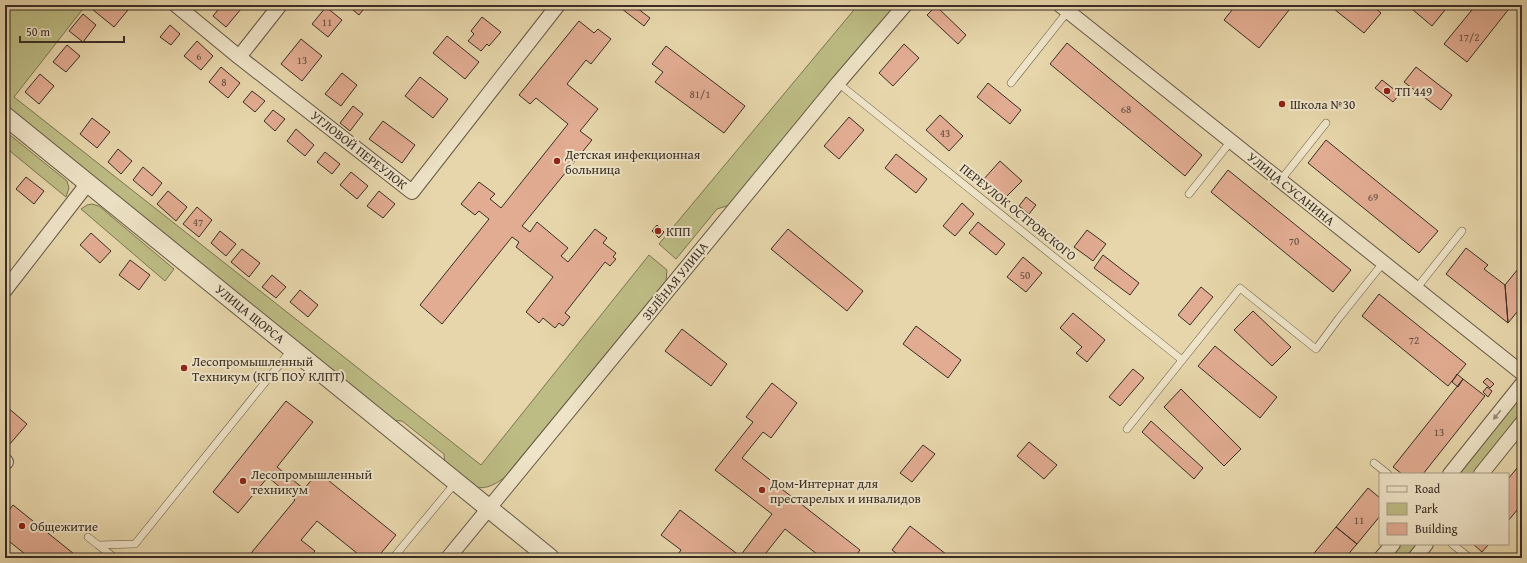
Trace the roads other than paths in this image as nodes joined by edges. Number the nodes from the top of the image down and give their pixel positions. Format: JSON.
{"nodes":[{"id":1,"x":176,"y":5,"type":"edge"},
{"id":2,"x":280,"y":5,"type":"edge"},
{"id":3,"x":558,"y":5,"type":"edge"},
{"id":4,"x":905,"y":5,"type":"edge"},
{"id":5,"x":1064,"y":8,"type":"edge"},
{"id":6,"x":239,"y":56,"type":"junction"},
{"id":7,"x":1011,"y":83,"type":"dead end"},
{"id":8,"x":838,"y":84,"type":"junction"},
{"id":9,"x":5,"y":116,"type":"edge"},
{"id":10,"x":1326,"y":123,"type":"dead end"},
{"id":11,"x":1231,"y":142,"type":"junction"},
{"id":12,"x":1280,"y":181,"type":"junction"},
{"id":13,"x":88,"y":183,"type":"junction"},
{"id":14,"x":1189,"y":194,"type":"dead end"},
{"id":15,"x":1462,"y":231,"type":"dead end"},
{"id":16,"x":1383,"y":263,"type":"junction"},
{"id":17,"x":1416,"y":289,"type":"junction"},
{"id":18,"x":5,"y":290,"type":"edge"},
{"id":19,"x":292,"y":348,"type":"junction"},
{"id":20,"x":1182,"y":360,"type":"junction"},
{"id":21,"x":1522,"y":373,"type":"edge"},
{"id":22,"x":1522,"y":384,"type":"edge"},
{"id":23,"x":1522,"y":423,"type":"edge"},
{"id":24,"x":1127,"y":429,"type":"dead end"},
{"id":25,"x":1374,"y":463,"type":"dead end"},
{"id":26,"x":1387,"y":473,"type":"edge"},
{"id":27,"x":1451,"y":473,"type":"edge"},
{"id":28,"x":1482,"y":473,"type":"edge"},
{"id":29,"x":456,"y":482,"type":"junction"},
{"id":30,"x":488,"y":508,"type":"junction"},
{"id":31,"x":88,"y":537,"type":"dead end"},
{"id":32,"x":98,"y":544,"type":"junction"},
{"id":33,"x":1392,"y":545,"type":"edge"},
{"id":34,"x":1425,"y":545,"type":"edge"},
{"id":35,"x":1453,"y":545,"type":"edge"},
{"id":36,"x":115,"y":558,"type":"edge"},
{"id":37,"x":393,"y":558,"type":"edge"},
{"id":38,"x":448,"y":558,"type":"edge"},
{"id":39,"x":550,"y":558,"type":"edge"},
{"id":40,"x":1382,"y":558,"type":"edge"},
{"id":41,"x":1414,"y":558,"type":"edge"},
{"id":42,"x":1470,"y":558,"type":"edge"}],
"edges":[{"from":1,"to":6,"type":"street","name":"УГЛОВОЙ ПЕРЕУЛОК"},
{"from":2,"to":6,"type":"street"},
{"from":3,"to":6,"type":"street","name":"УГЛОВОЙ ПЕРЕУЛОК"},
{"from":4,"to":8,"type":"street","name":"ЗЕЛЁНАЯ УЛИЦА"},
{"from":5,"to":7,"type":"lane"},
{"from":5,"to":11,"type":"street","name":"УЛИЦА СУСАНИНА"},
{"from":8,"to":20,"type":"lane","name":"ПЕРЕУЛОК ОСТРОВСКОГО"},
{"from":8,"to":30,"type":"street","name":"ЗЕЛЁНАЯ УЛИЦА"},
{"from":9,"to":13,"type":"street","name":"УЛИЦА ЩОРСА"},
{"from":10,"to":12,"type":"lane"},
{"from":11,"to":12,"type":"street","name":"УЛИЦА СУСАНИНА"},
{"from":11,"to":14,"type":"lane"},
{"from":12,"to":16,"type":"street","name":"УЛИЦА СУСАНИНА"},
{"from":13,"to":18,"type":"street"},
{"from":13,"to":19,"type":"street","name":"УЛИЦА ЩОРСА"},
{"from":15,"to":17,"type":"lane"},
{"from":16,"to":17,"type":"street","name":"УЛИЦА СУСАНИНА"},
{"from":16,"to":20,"type":"lane"},
{"from":17,"to":21,"type":"street","name":"УЛИЦА СУСАНИНА"},
{"from":19,"to":29,"type":"street","name":"УЛИЦА ЩОРСА"},
{"from":19,"to":32,"type":"lane"},
{"from":20,"to":24,"type":"lane"},
{"from":22,"to":27,"type":"street","one_way":true},
{"from":23,"to":28,"type":"street"},
{"from":25,"to":26,"type":"lane"},
{"from":29,"to":30,"type":"street","name":"УЛИЦА ЩОРСА"},
{"from":29,"to":37,"type":"lane"},
{"from":30,"to":38,"type":"street","name":"ЗЕЛЁНАЯ УЛИЦА"},
{"from":30,"to":39,"type":"street","name":"УЛИЦА ЩОРСА"},
{"from":31,"to":32,"type":"lane"},
{"from":32,"to":36,"type":"lane"},
{"from":33,"to":40,"type":"street"},
{"from":34,"to":41,"type":"street"},
{"from":35,"to":42,"type":"lane"}]}
